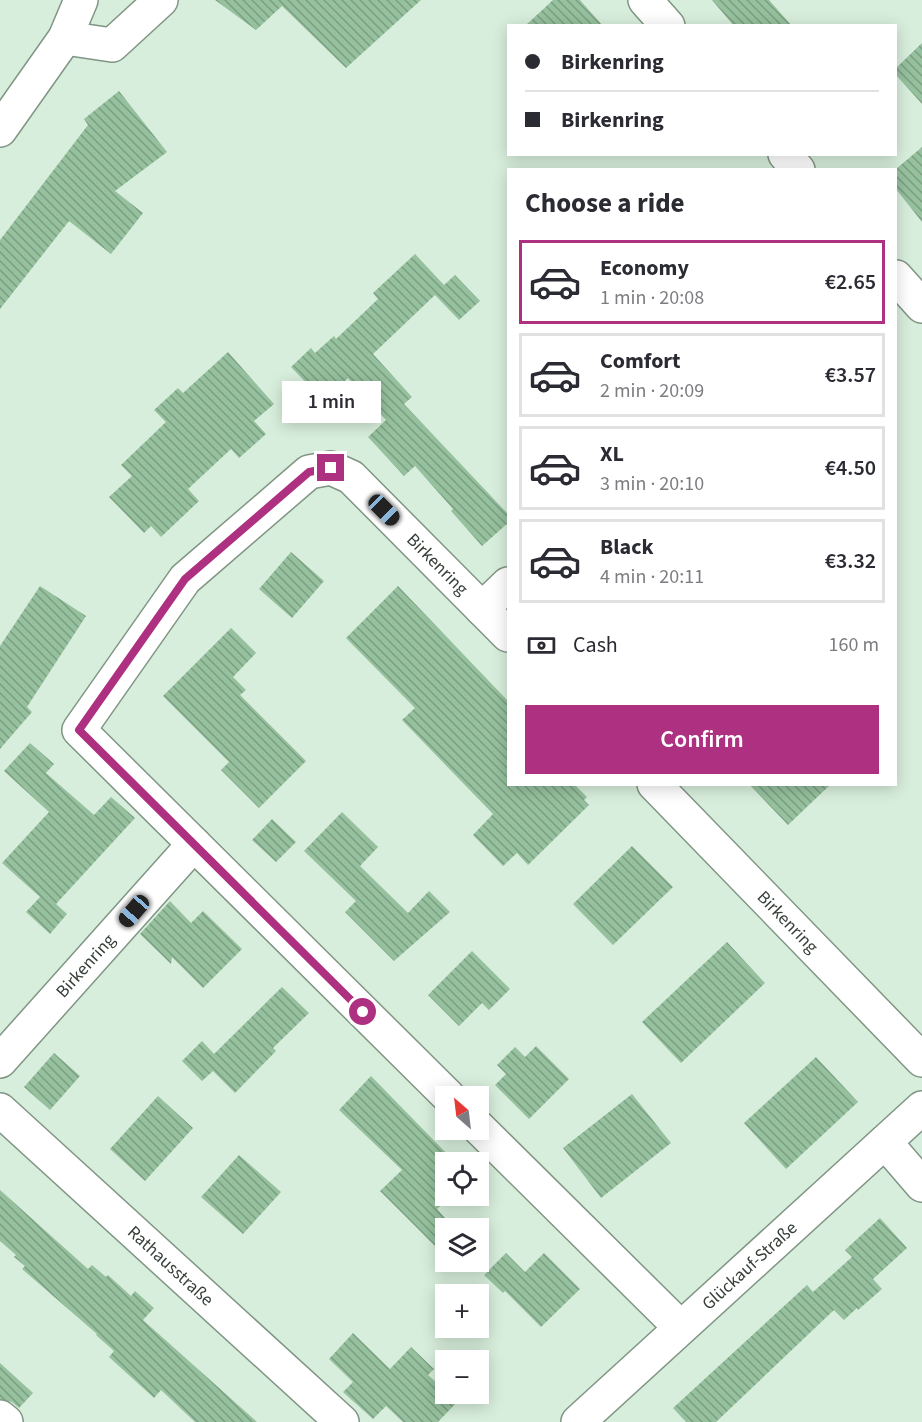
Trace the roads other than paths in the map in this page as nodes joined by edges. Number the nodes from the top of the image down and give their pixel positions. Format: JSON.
{"nodes":[{"id":1,"x":81,"y":0,"type":"edge"},
{"id":2,"x":161,"y":0,"type":"edge"},
{"id":3,"x":645,"y":0,"type":"edge"},
{"id":4,"x":666,"y":24,"type":"edge"},
{"id":5,"x":65,"y":38,"type":"junction"},
{"id":6,"x":0,"y":130,"type":"edge"},
{"id":7,"x":787,"y":156,"type":"edge"},
{"id":8,"x":796,"y":168,"type":"edge"},
{"id":9,"x":897,"y":278,"type":"edge"},
{"id":10,"x":922,"y":306,"type":"edge"},
{"id":11,"x":507,"y":585,"type":"edge"},
{"id":12,"x":482,"y":609,"type":"junction"},
{"id":13,"x":507,"y":634,"type":"edge"},
{"id":14,"x":656,"y":786,"type":"edge"},
{"id":15,"x":194,"y":844,"type":"junction"},
{"id":16,"x":922,"y":1060,"type":"edge"},
{"id":17,"x":0,"y":1061,"type":"edge"},
{"id":18,"x":438,"y":1086,"type":"edge"},
{"id":19,"x":922,"y":1108,"type":"edge"},
{"id":20,"x":0,"y":1110,"type":"edge"},
{"id":21,"x":489,"y":1138,"type":"edge"},
{"id":22,"x":885,"y":1142,"type":"junction"},
{"id":23,"x":922,"y":1185,"type":"edge"},
{"id":24,"x":680,"y":1328,"type":"junction"},
{"id":25,"x":0,"y":1417,"type":"edge"},
{"id":26,"x":6,"y":1422,"type":"edge"},
{"id":27,"x":342,"y":1422,"type":"edge"},
{"id":28,"x":578,"y":1422,"type":"edge"}],
"edges":[{"from":1,"to":5,"type":"street"},
{"from":2,"to":5,"type":"street"},
{"from":3,"to":4,"type":"street"},
{"from":5,"to":6,"type":"street"},
{"from":7,"to":8,"type":"street"},
{"from":9,"to":10,"type":"street"},
{"from":11,"to":12,"type":"street"},
{"from":12,"to":13,"type":"street","name":"Birkenring"},
{"from":12,"to":15,"type":"street","name":"Birkenring"},
{"from":14,"to":16,"type":"street","name":"Birkenring"},
{"from":15,"to":17,"type":"street","name":"Birkenring"},
{"from":15,"to":18,"type":"street","name":"Birkenring"},
{"from":19,"to":22,"type":"street","name":"Glückauf-Straße"},
{"from":20,"to":27,"type":"street","name":"Rathausstraße"},
{"from":21,"to":24,"type":"street"},
{"from":22,"to":23,"type":"street"},
{"from":22,"to":24,"type":"street","name":"Glückauf-Straße"},
{"from":24,"to":28,"type":"street","name":"Glückauf-Straße"},
{"from":25,"to":26,"type":"street"}]}
